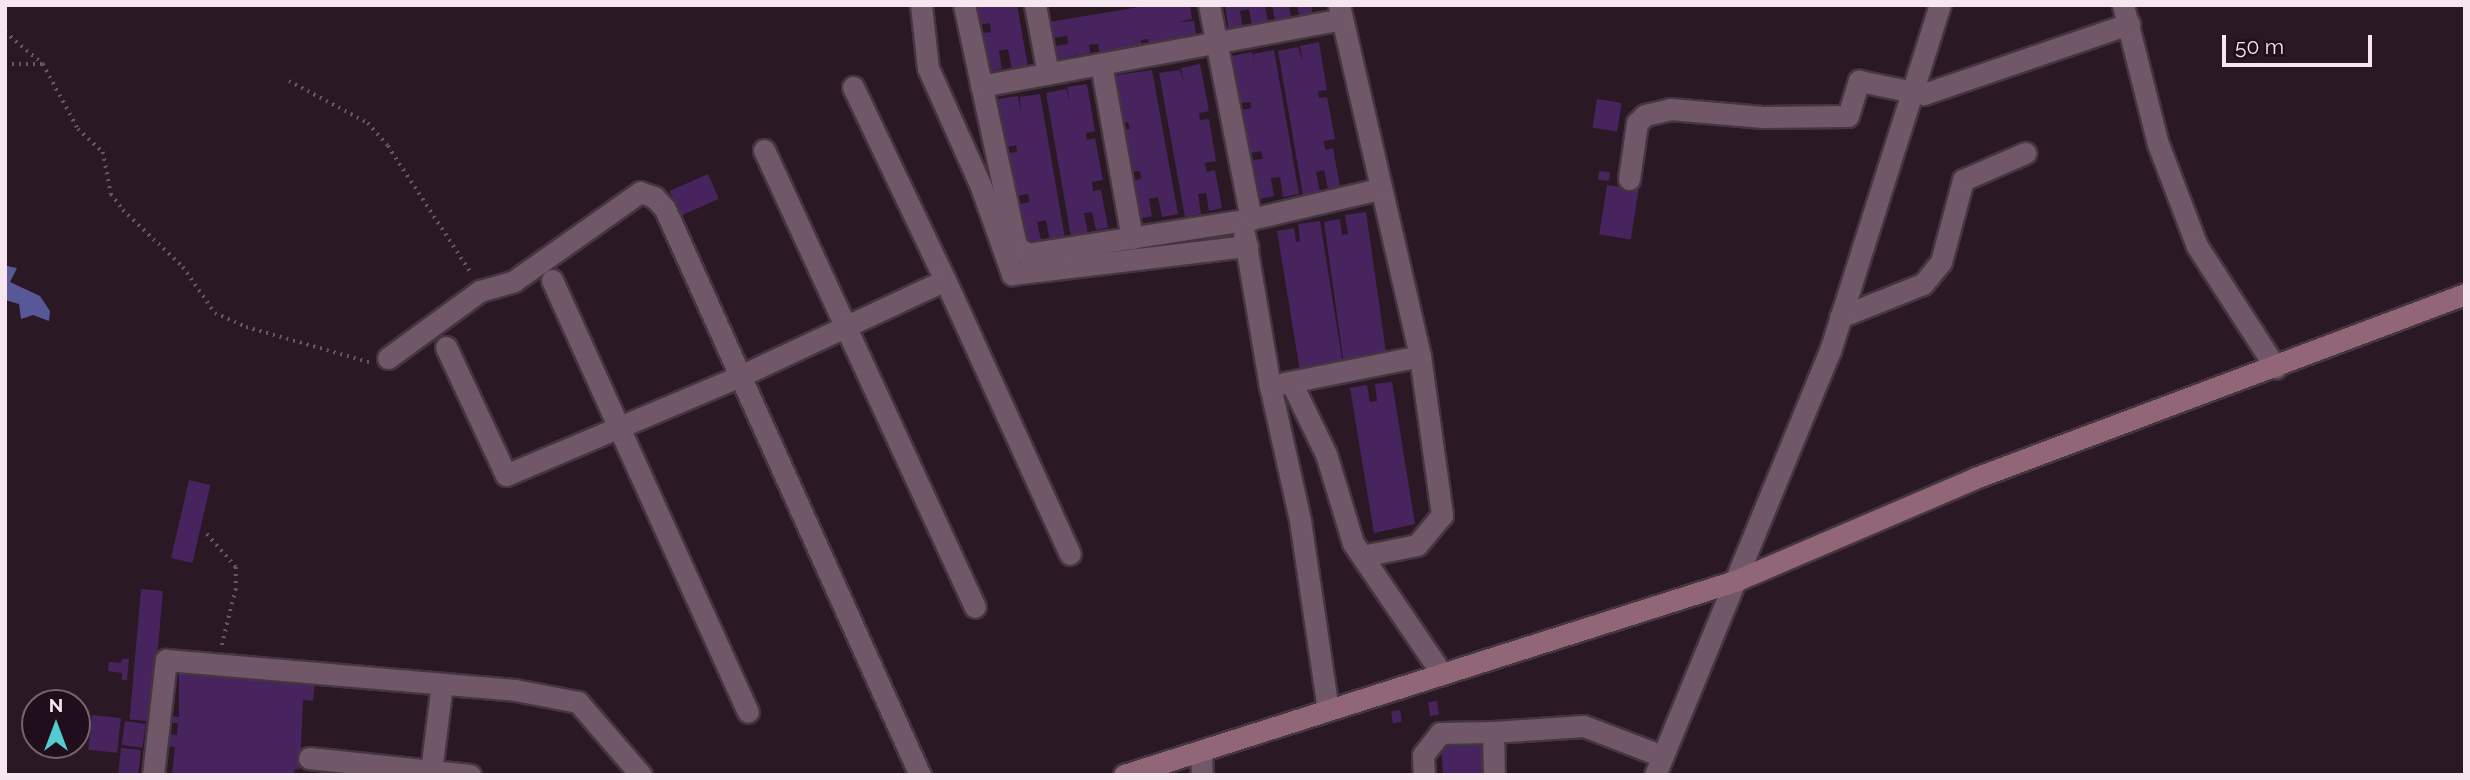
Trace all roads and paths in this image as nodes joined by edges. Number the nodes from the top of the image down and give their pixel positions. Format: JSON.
{"nodes":[{"id":1,"x":921,"y":5,"type":"edge"},
{"id":2,"x":964,"y":5,"type":"edge"},
{"id":3,"x":1035,"y":5,"type":"edge"},
{"id":4,"x":1209,"y":5,"type":"edge"},
{"id":5,"x":1940,"y":5,"type":"edge"},
{"id":6,"x":1341,"y":12,"type":"edge"},
{"id":7,"x":2126,"y":14,"type":"edge"},
{"id":8,"x":5,"y":32,"type":"edge"},
{"id":9,"x":1217,"y":44,"type":"junction"},
{"id":10,"x":5,"y":64,"type":"edge"},
{"id":11,"x":43,"y":64,"type":"junction"},
{"id":12,"x":1101,"y":64,"type":"junction"},
{"id":13,"x":1048,"y":74,"type":"junction"},
{"id":14,"x":289,"y":81,"type":"dead end"},
{"id":15,"x":981,"y":86,"type":"junction"},
{"id":16,"x":853,"y":87,"type":"dead end"},
{"id":17,"x":1913,"y":92,"type":"junction"},
{"id":18,"x":764,"y":150,"type":"dead end"},
{"id":19,"x":2025,"y":153,"type":"dead end"},
{"id":20,"x":1629,"y":179,"type":"dead end"},
{"id":21,"x":1379,"y":189,"type":"junction"},
{"id":22,"x":1247,"y":220,"type":"junction"},
{"id":23,"x":1132,"y":238,"type":"junction"},
{"id":24,"x":1247,"y":246,"type":"junction"},
{"id":25,"x":552,"y":280,"type":"dead end"},
{"id":26,"x":945,"y":280,"type":"junction"},
{"id":27,"x":498,"y":286,"type":"junction"},
{"id":28,"x":2465,"y":294,"type":"edge"},
{"id":29,"x":1840,"y":317,"type":"junction"},
{"id":30,"x":848,"y":326,"type":"junction"},
{"id":31,"x":446,"y":347,"type":"dead end"},
{"id":32,"x":1420,"y":356,"type":"junction"},
{"id":33,"x":388,"y":358,"type":"joint"},
{"id":34,"x":2276,"y":368,"type":"junction"},
{"id":35,"x":740,"y":376,"type":"junction"},
{"id":36,"x":1281,"y":384,"type":"junction"},
{"id":37,"x":622,"y":426,"type":"junction"},
{"id":38,"x":207,"y":534,"type":"dead end"},
{"id":39,"x":1070,"y":554,"type":"dead end"},
{"id":40,"x":1362,"y":556,"type":"junction"},
{"id":41,"x":1735,"y":581,"type":"junction"},
{"id":42,"x":975,"y":607,"type":"dead end"},
{"id":43,"x":216,"y":664,"type":"junction"},
{"id":44,"x":1442,"y":674,"type":"junction"},
{"id":45,"x":442,"y":684,"type":"junction"},
{"id":46,"x":1328,"y":710,"type":"junction"},
{"id":47,"x":748,"y":712,"type":"dead end"},
{"id":48,"x":1493,"y":732,"type":"junction"},
{"id":49,"x":1201,"y":751,"type":"junction"},
{"id":50,"x":320,"y":764,"type":"edge"},
{"id":51,"x":1659,"y":766,"type":"edge"},
{"id":52,"x":430,"y":771,"type":"junction"},
{"id":53,"x":153,"y":775,"type":"edge"},
{"id":54,"x":470,"y":775,"type":"edge"},
{"id":55,"x":641,"y":775,"type":"edge"},
{"id":56,"x":920,"y":775,"type":"edge"},
{"id":57,"x":1124,"y":775,"type":"edge"},
{"id":58,"x":1202,"y":775,"type":"edge"},
{"id":59,"x":1424,"y":775,"type":"edge"},
{"id":60,"x":1494,"y":775,"type":"edge"}],
"edges":[{"from":1,"to":24,"type":"street"},
{"from":2,"to":15,"type":"street"},
{"from":3,"to":13,"type":"street"},
{"from":4,"to":9,"type":"street"},
{"from":5,"to":17,"type":"street"},
{"from":6,"to":9,"type":"street"},
{"from":6,"to":21,"type":"street"},
{"from":7,"to":17,"type":"street"},
{"from":7,"to":34,"type":"street"},
{"from":8,"to":11,"type":"path"},
{"from":9,"to":12,"type":"street"},
{"from":9,"to":22,"type":"street"},
{"from":10,"to":11,"type":"path"},
{"from":11,"to":33,"type":"path"},
{"from":12,"to":13,"type":"street"},
{"from":12,"to":23,"type":"street"},
{"from":13,"to":15,"type":"street"},
{"from":14,"to":27,"type":"path"},
{"from":15,"to":23,"type":"street"},
{"from":16,"to":26,"type":"street"},
{"from":17,"to":20,"type":"street"},
{"from":17,"to":29,"type":"street"},
{"from":18,"to":30,"type":"street"},
{"from":19,"to":29,"type":"street"},
{"from":21,"to":22,"type":"street"},
{"from":21,"to":32,"type":"street"},
{"from":22,"to":23,"type":"street"},
{"from":22,"to":24,"type":"street"},
{"from":24,"to":36,"type":"street"},
{"from":25,"to":37,"type":"street"},
{"from":26,"to":30,"type":"street"},
{"from":26,"to":39,"type":"street"},
{"from":27,"to":33,"type":"street"},
{"from":27,"to":35,"type":"street"},
{"from":28,"to":34,"type":"main road"},
{"from":29,"to":41,"type":"street"},
{"from":30,"to":35,"type":"street"},
{"from":30,"to":42,"type":"street"},
{"from":31,"to":37,"type":"street"},
{"from":32,"to":36,"type":"street"},
{"from":32,"to":40,"type":"street"},
{"from":34,"to":41,"type":"main road"},
{"from":35,"to":37,"type":"street"},
{"from":35,"to":56,"type":"street"},
{"from":36,"to":40,"type":"street"},
{"from":36,"to":46,"type":"street"},
{"from":37,"to":47,"type":"street"},
{"from":38,"to":43,"type":"path"},
{"from":40,"to":44,"type":"street"},
{"from":41,"to":44,"type":"main road"},
{"from":41,"to":51,"type":"street"},
{"from":43,"to":45,"type":"street"},
{"from":43,"to":53,"type":"street"},
{"from":44,"to":46,"type":"main road"},
{"from":45,"to":52,"type":"street"},
{"from":45,"to":55,"type":"street"},
{"from":46,"to":49,"type":"main road"},
{"from":48,"to":51,"type":"street"},
{"from":48,"to":59,"type":"street"},
{"from":48,"to":60,"type":"street"},
{"from":49,"to":57,"type":"main road"},
{"from":49,"to":58,"type":"street"},
{"from":50,"to":52,"type":"street"},
{"from":52,"to":54,"type":"street"}]}
